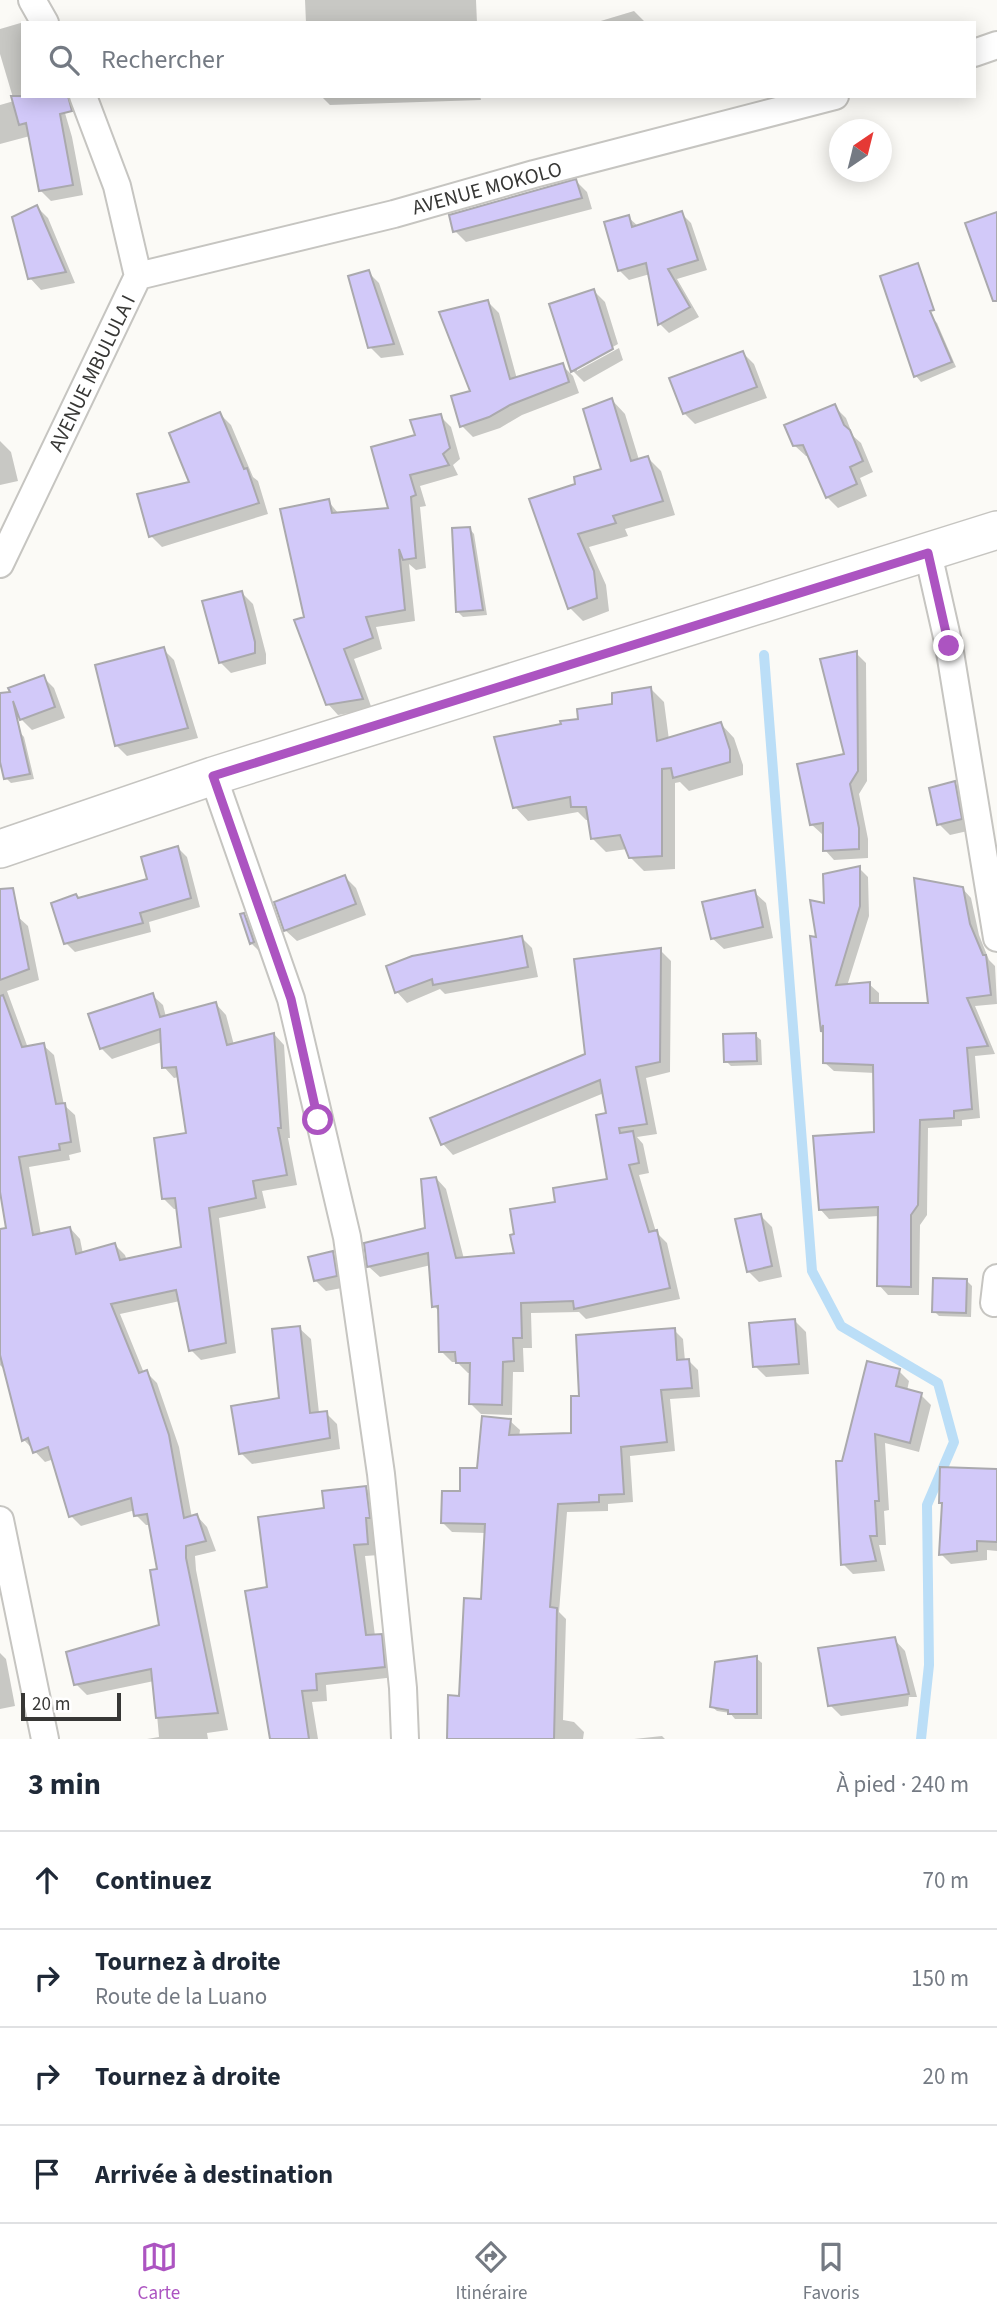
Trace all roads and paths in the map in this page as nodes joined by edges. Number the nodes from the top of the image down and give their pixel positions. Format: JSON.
{"nodes":[{"id":1,"x":32,"y":0,"type":"edge"},
{"id":2,"x":44,"y":21,"type":"edge"},
{"id":3,"x":997,"y":46,"type":"edge"},
{"id":4,"x":976,"y":51,"type":"edge"},
{"id":5,"x":84,"y":98,"type":"edge"},
{"id":6,"x":827,"y":98,"type":"edge"},
{"id":7,"x":138,"y":276,"type":"junction"},
{"id":8,"x":997,"y":530,"type":"edge"},
{"id":9,"x":928,"y":553,"type":"junction"},
{"id":10,"x":0,"y":564,"type":"edge"},
{"id":11,"x":213,"y":776,"type":"junction"},
{"id":12,"x":0,"y":849,"type":"edge"},
{"id":13,"x":997,"y":938,"type":"edge"},
{"id":14,"x":0,"y":1520,"type":"edge"},
{"id":15,"x":45,"y":1739,"type":"edge"},
{"id":16,"x":405,"y":1739,"type":"edge"}],
"edges":[{"from":1,"to":2,"type":"street"},
{"from":3,"to":4,"type":"street"},
{"from":5,"to":7,"type":"street","name":"AVENUE MBULULA I"},
{"from":6,"to":7,"type":"street","name":"AVENUE MOKOLO"},
{"from":7,"to":10,"type":"street","name":"AVENUE MBULULA I"},
{"from":8,"to":9,"type":"street"},
{"from":9,"to":11,"type":"street"},
{"from":9,"to":13,"type":"street"},
{"from":11,"to":12,"type":"street"},
{"from":11,"to":16,"type":"street"},
{"from":14,"to":15,"type":"street"}]}
